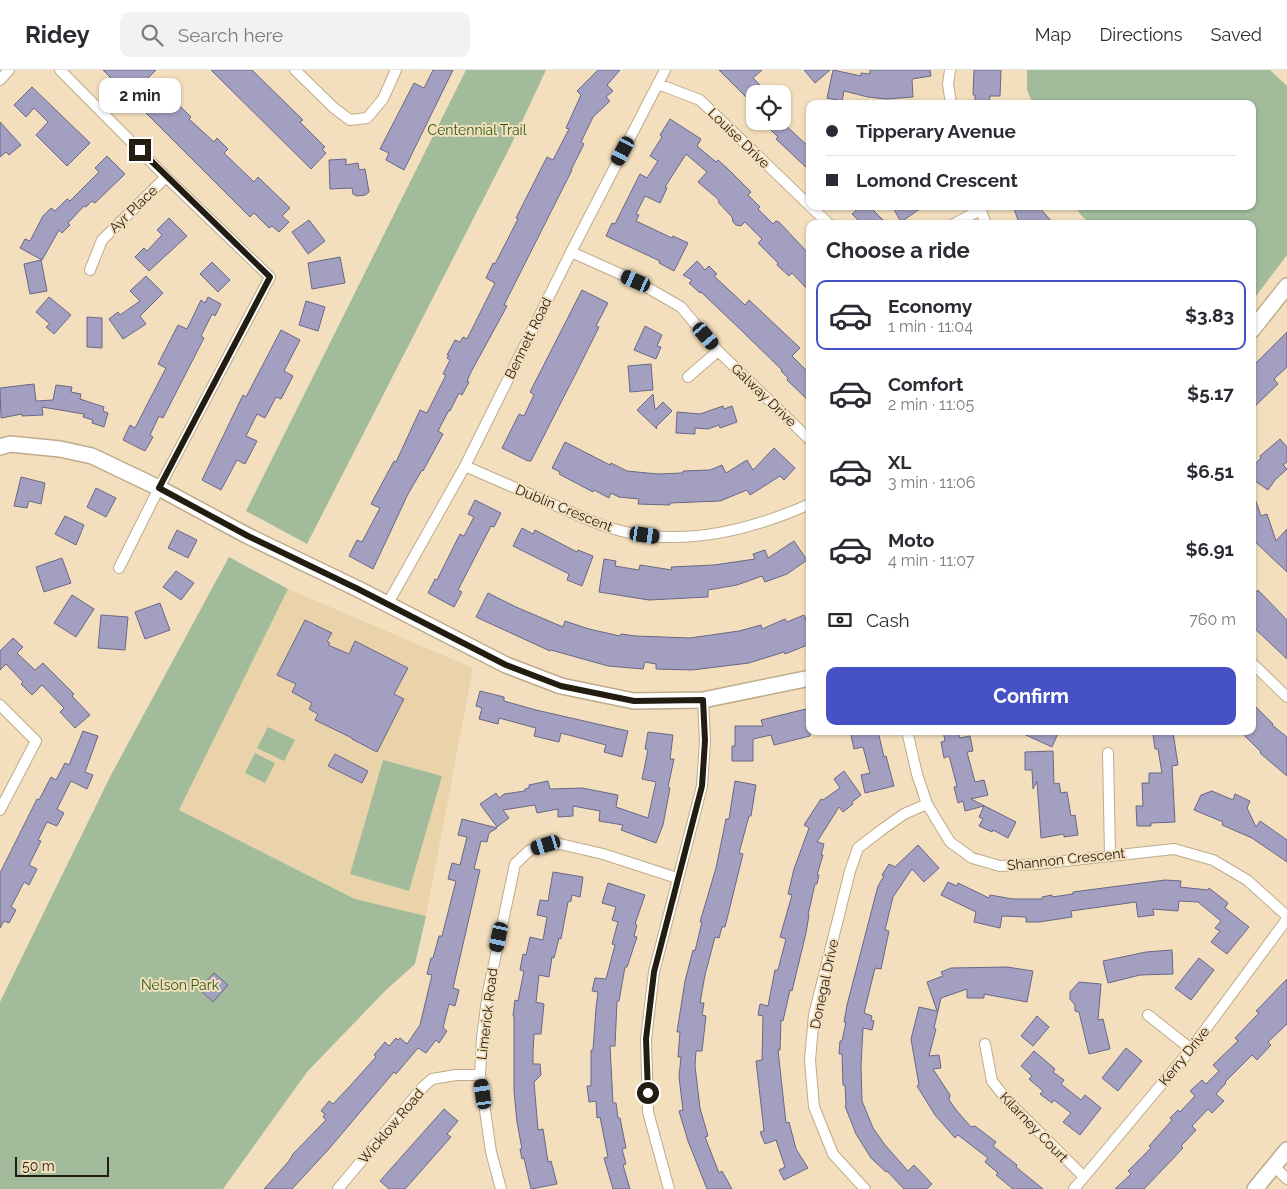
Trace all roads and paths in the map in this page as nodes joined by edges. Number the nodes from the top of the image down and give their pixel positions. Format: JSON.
{"nodes":[{"id":1,"x":9,"y":70,"type":"edge"},
{"id":2,"x":60,"y":70,"type":"edge"},
{"id":3,"x":295,"y":70,"type":"edge"},
{"id":4,"x":396,"y":70,"type":"edge"},
{"id":5,"x":665,"y":70,"type":"edge"},
{"id":6,"x":950,"y":70,"type":"edge"},
{"id":7,"x":0,"y":80,"type":"edge"},
{"id":8,"x":658,"y":84,"type":"junction"},
{"id":9,"x":950,"y":100,"type":"edge"},
{"id":10,"x":166,"y":177,"type":"junction"},
{"id":11,"x":806,"y":202,"type":"edge"},
{"id":12,"x":814,"y":210,"type":"edge"},
{"id":13,"x":977,"y":210,"type":"edge"},
{"id":14,"x":824,"y":220,"type":"edge"},
{"id":15,"x":960,"y":220,"type":"edge"},
{"id":16,"x":571,"y":252,"type":"junction"},
{"id":17,"x":90,"y":270,"type":"dead end"},
{"id":18,"x":1287,"y":286,"type":"edge"},
{"id":19,"x":1256,"y":325,"type":"edge"},
{"id":20,"x":718,"y":351,"type":"junction"},
{"id":21,"x":688,"y":377,"type":"dead end"},
{"id":22,"x":806,"y":436,"type":"edge"},
{"id":23,"x":0,"y":447,"type":"edge"},
{"id":24,"x":465,"y":466,"type":"junction"},
{"id":25,"x":159,"y":488,"type":"junction"},
{"id":26,"x":806,"y":505,"type":"edge"},
{"id":27,"x":119,"y":568,"type":"dead end"},
{"id":28,"x":388,"y":605,"type":"junction"},
{"id":29,"x":1256,"y":667,"type":"edge"},
{"id":30,"x":806,"y":679,"type":"edge"},
{"id":31,"x":1287,"y":697,"type":"edge"},
{"id":32,"x":703,"y":700,"type":"junction"},
{"id":33,"x":0,"y":705,"type":"edge"},
{"id":34,"x":908,"y":735,"type":"edge"},
{"id":35,"x":1108,"y":753,"type":"dead end"},
{"id":36,"x":927,"y":804,"type":"junction"},
{"id":37,"x":0,"y":810,"type":"edge"},
{"id":38,"x":1110,"y":855,"type":"junction"},
{"id":39,"x":678,"y":878,"type":"junction"},
{"id":40,"x":1287,"y":917,"type":"edge"},
{"id":41,"x":1148,"y":1014,"type":"dead end"},
{"id":42,"x":985,"y":1044,"type":"dead end"},
{"id":43,"x":1191,"y":1049,"type":"junction"},
{"id":44,"x":480,"y":1075,"type":"junction"},
{"id":45,"x":1287,"y":1150,"type":"edge"},
{"id":46,"x":1274,"y":1166,"type":"junction"},
{"id":47,"x":1084,"y":1177,"type":"junction"},
{"id":48,"x":1287,"y":1179,"type":"edge"},
{"id":49,"x":338,"y":1189,"type":"edge"},
{"id":50,"x":501,"y":1189,"type":"edge"},
{"id":51,"x":669,"y":1189,"type":"edge"},
{"id":52,"x":865,"y":1189,"type":"edge"},
{"id":53,"x":1074,"y":1189,"type":"edge"},
{"id":54,"x":1255,"y":1189,"type":"edge"}],
"edges":[{"from":1,"to":7,"type":"street"},
{"from":2,"to":10,"type":"street"},
{"from":3,"to":4,"type":"street"},
{"from":5,"to":8,"type":"street","name":"Bennett Road"},
{"from":6,"to":9,"type":"street"},
{"from":8,"to":11,"type":"street","name":"Louise Drive"},
{"from":8,"to":16,"type":"street","name":"Bennett Road"},
{"from":10,"to":17,"type":"street","name":"Ayr Place"},
{"from":10,"to":25,"type":"street"},
{"from":12,"to":14,"type":"street","name":"Louise Drive"},
{"from":13,"to":15,"type":"street"},
{"from":16,"to":20,"type":"street","name":"Galway Drive"},
{"from":16,"to":24,"type":"street","name":"Bennett Road"},
{"from":18,"to":19,"type":"street"},
{"from":20,"to":21,"type":"street"},
{"from":20,"to":22,"type":"street","name":"Galway Drive"},
{"from":23,"to":25,"type":"street"},
{"from":24,"to":26,"type":"street","name":"Dublin Crescent"},
{"from":24,"to":28,"type":"street","name":"Bennett Road"},
{"from":25,"to":27,"type":"street"},
{"from":25,"to":28,"type":"street"},
{"from":28,"to":32,"type":"street"},
{"from":29,"to":31,"type":"street"},
{"from":30,"to":32,"type":"street"},
{"from":32,"to":39,"type":"street"},
{"from":33,"to":37,"type":"street"},
{"from":34,"to":36,"type":"street","name":"Shannon Crescent"},
{"from":35,"to":38,"type":"street"},
{"from":36,"to":38,"type":"street","name":"Shannon Crescent"},
{"from":36,"to":52,"type":"street","name":"Donegal Drive"},
{"from":38,"to":40,"type":"street","name":"Shannon Crescent"},
{"from":39,"to":44,"type":"street","name":"Limerick Road"},
{"from":39,"to":51,"type":"street"},
{"from":40,"to":43,"type":"street","name":"Kerry Drive"},
{"from":41,"to":43,"type":"street"},
{"from":42,"to":47,"type":"street","name":"Kilarney Court"},
{"from":43,"to":47,"type":"street","name":"Kerry Drive"},
{"from":44,"to":49,"type":"street","name":"Wicklow Road"},
{"from":44,"to":50,"type":"street","name":"Limerick Road"},
{"from":45,"to":46,"type":"street"},
{"from":46,"to":48,"type":"street"},
{"from":46,"to":54,"type":"street"},
{"from":47,"to":53,"type":"street","name":"Kerry Drive"}]}
